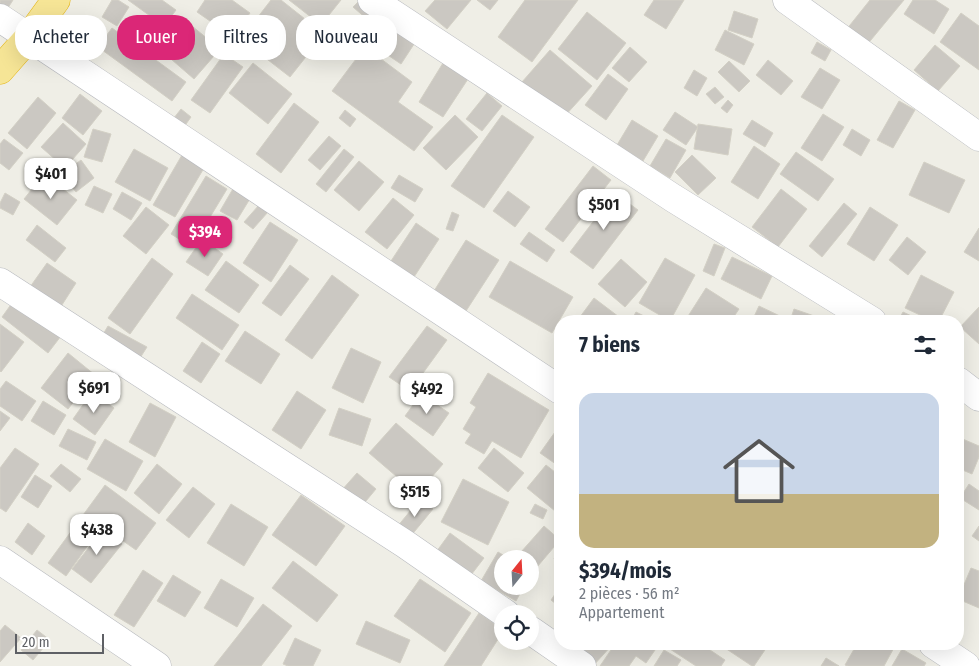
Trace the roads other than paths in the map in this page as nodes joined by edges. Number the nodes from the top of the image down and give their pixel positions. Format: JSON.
{"nodes":[{"id":1,"x":56,"y":0,"type":"edge"},
{"id":2,"x":372,"y":0,"type":"edge"},
{"id":3,"x":787,"y":0,"type":"edge"},
{"id":4,"x":45,"y":15,"type":"edge"},
{"id":5,"x":0,"y":18,"type":"edge"},
{"id":6,"x":15,"y":27,"type":"edge"},
{"id":7,"x":15,"y":52,"type":"edge"},
{"id":8,"x":65,"y":60,"type":"edge"},
{"id":9,"x":0,"y":70,"type":"edge"},
{"id":10,"x":979,"y":137,"type":"edge"},
{"id":11,"x":0,"y":282,"type":"edge"},
{"id":12,"x":862,"y":315,"type":"edge"},
{"id":13,"x":964,"y":385,"type":"edge"},
{"id":14,"x":554,"y":386,"type":"edge"},
{"id":15,"x":979,"y":396,"type":"edge"},
{"id":16,"x":0,"y":560,"type":"edge"},
{"id":17,"x":494,"y":606,"type":"edge"},
{"id":18,"x":539,"y":636,"type":"edge"},
{"id":19,"x":554,"y":647,"type":"edge"},
{"id":20,"x":559,"y":650,"type":"edge"},
{"id":21,"x":942,"y":650,"type":"edge"},
{"id":22,"x":157,"y":666,"type":"edge"},
{"id":23,"x":582,"y":666,"type":"edge"},
{"id":24,"x":966,"y":666,"type":"edge"}],
"edges":[{"from":1,"to":4,"type":"highway"},
{"from":2,"to":12,"type":"street"},
{"from":3,"to":10,"type":"street"},
{"from":5,"to":6,"type":"street"},
{"from":7,"to":9,"type":"highway"},
{"from":8,"to":14,"type":"street"},
{"from":11,"to":17,"type":"street"},
{"from":13,"to":15,"type":"street"},
{"from":16,"to":22,"type":"street"},
{"from":18,"to":19,"type":"street"},
{"from":20,"to":23,"type":"street"},
{"from":21,"to":24,"type":"street"}]}
